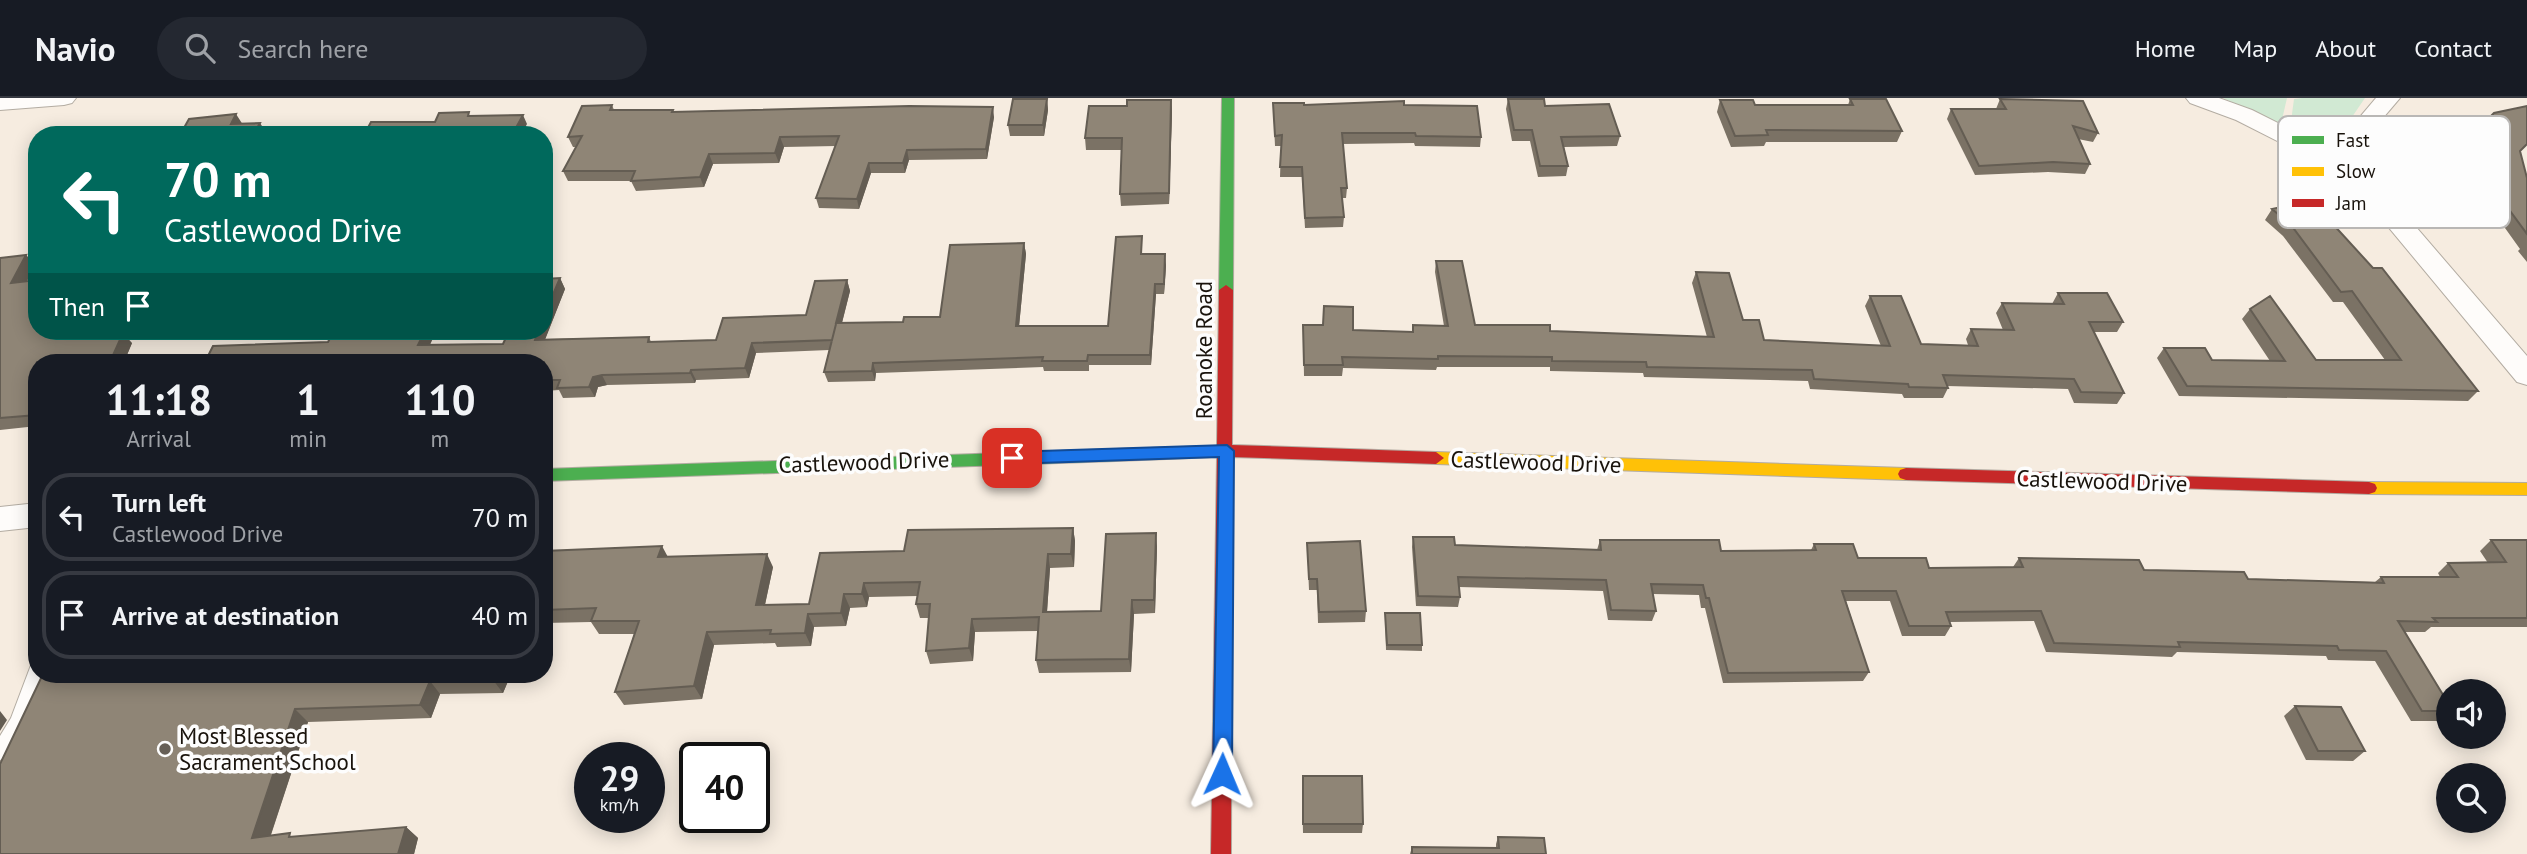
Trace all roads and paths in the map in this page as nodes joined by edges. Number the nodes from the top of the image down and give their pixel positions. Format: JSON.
{"nodes":[{"id":1,"x":64,"y":98,"type":"edge"},
{"id":2,"x":1228,"y":98,"type":"edge"},
{"id":3,"x":2198,"y":98,"type":"edge"},
{"id":4,"x":2388,"y":98,"type":"edge"},
{"id":5,"x":0,"y":103,"type":"edge"},
{"id":6,"x":2373,"y":116,"type":"edge"},
{"id":7,"x":2278,"y":132,"type":"edge"},
{"id":8,"x":2403,"y":228,"type":"edge"},
{"id":9,"x":2527,"y":375,"type":"edge"},
{"id":10,"x":1227,"y":451,"type":"junction"},
{"id":11,"x":553,"y":475,"type":"edge"},
{"id":12,"x":2527,"y":489,"type":"edge"},
{"id":13,"x":28,"y":515,"type":"edge"},
{"id":14,"x":0,"y":519,"type":"edge"},
{"id":15,"x":32,"y":683,"type":"edge"},
{"id":16,"x":0,"y":752,"type":"edge"},
{"id":17,"x":1221,"y":854,"type":"edge"}],
"edges":[{"from":1,"to":5,"type":"street"},
{"from":2,"to":10,"type":"street","name":"Roanoke Road"},
{"from":3,"to":7,"type":"street"},
{"from":4,"to":6,"type":"street"},
{"from":8,"to":9,"type":"street"},
{"from":10,"to":11,"type":"street","name":"Castlewood Drive"},
{"from":10,"to":12,"type":"street","name":"Castlewood Drive"},
{"from":10,"to":17,"type":"street","name":"Roanoke Road"},
{"from":13,"to":14,"type":"street"},
{"from":15,"to":16,"type":"lane"}]}
